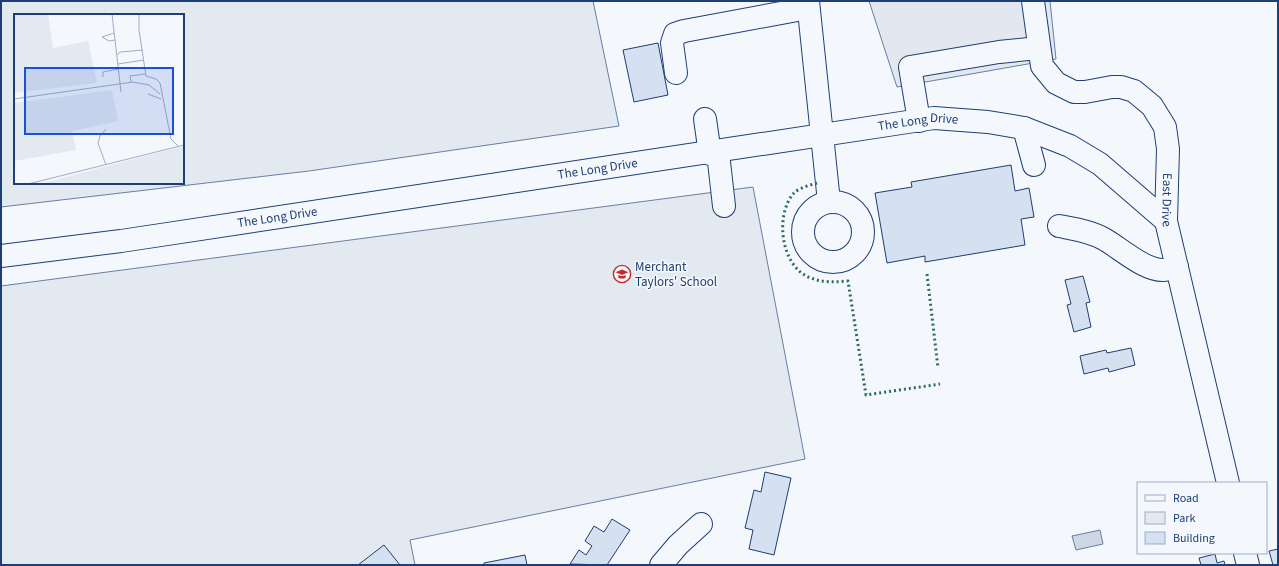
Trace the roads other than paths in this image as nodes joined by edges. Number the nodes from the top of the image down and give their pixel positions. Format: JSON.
{"nodes":[{"id":1,"x":1034,"y":1,"type":"edge"},
{"id":2,"x":808,"y":5,"type":"edge"},
{"id":3,"x":1040,"y":48,"type":"junction"},
{"id":4,"x":676,"y":73,"type":"dead end"},
{"id":5,"x":705,"y":119,"type":"dead end"},
{"id":6,"x":919,"y":121,"type":"junction"},
{"id":7,"x":1024,"y":128,"type":"junction"},
{"id":8,"x":821,"y":135,"type":"junction"},
{"id":9,"x":714,"y":153,"type":"junction"},
{"id":10,"x":1034,"y":165,"type":"dead end"},
{"id":11,"x":829,"y":202,"type":"dead end"},
{"id":12,"x":724,"y":206,"type":"dead end"},
{"id":13,"x":1166,"y":221,"type":"junction"},
{"id":14,"x":1059,"y":226,"type":"dead end"},
{"id":15,"x":1,"y":256,"type":"edge"},
{"id":16,"x":1176,"y":267,"type":"junction"},
{"id":17,"x":1228,"y":482,"type":"edge"},
{"id":18,"x":701,"y":524,"type":"dead end"},
{"id":19,"x":1245,"y":554,"type":"edge"},
{"id":20,"x":661,"y":565,"type":"edge"},
{"id":21,"x":1248,"y":565,"type":"edge"}],
"edges":[{"from":1,"to":3,"type":"street","name":"East Drive"},
{"from":2,"to":4,"type":"street"},
{"from":2,"to":8,"type":"street"},
{"from":3,"to":6,"type":"street"},
{"from":3,"to":13,"type":"street","name":"East Drive"},
{"from":5,"to":9,"type":"street"},
{"from":6,"to":7,"type":"street","name":"The Long Drive"},
{"from":6,"to":8,"type":"street","name":"The Long Drive"},
{"from":7,"to":10,"type":"street"},
{"from":7,"to":13,"type":"street","name":"The Long Drive"},
{"from":8,"to":9,"type":"street","name":"The Long Drive"},
{"from":8,"to":11,"type":"street"},
{"from":9,"to":12,"type":"street"},
{"from":9,"to":15,"type":"street","name":"The Long Drive"},
{"from":13,"to":16,"type":"street","name":"East Drive"},
{"from":14,"to":16,"type":"street"},
{"from":16,"to":17,"type":"street","name":"East Drive"},
{"from":18,"to":20,"type":"street"},
{"from":19,"to":21,"type":"street"}]}
